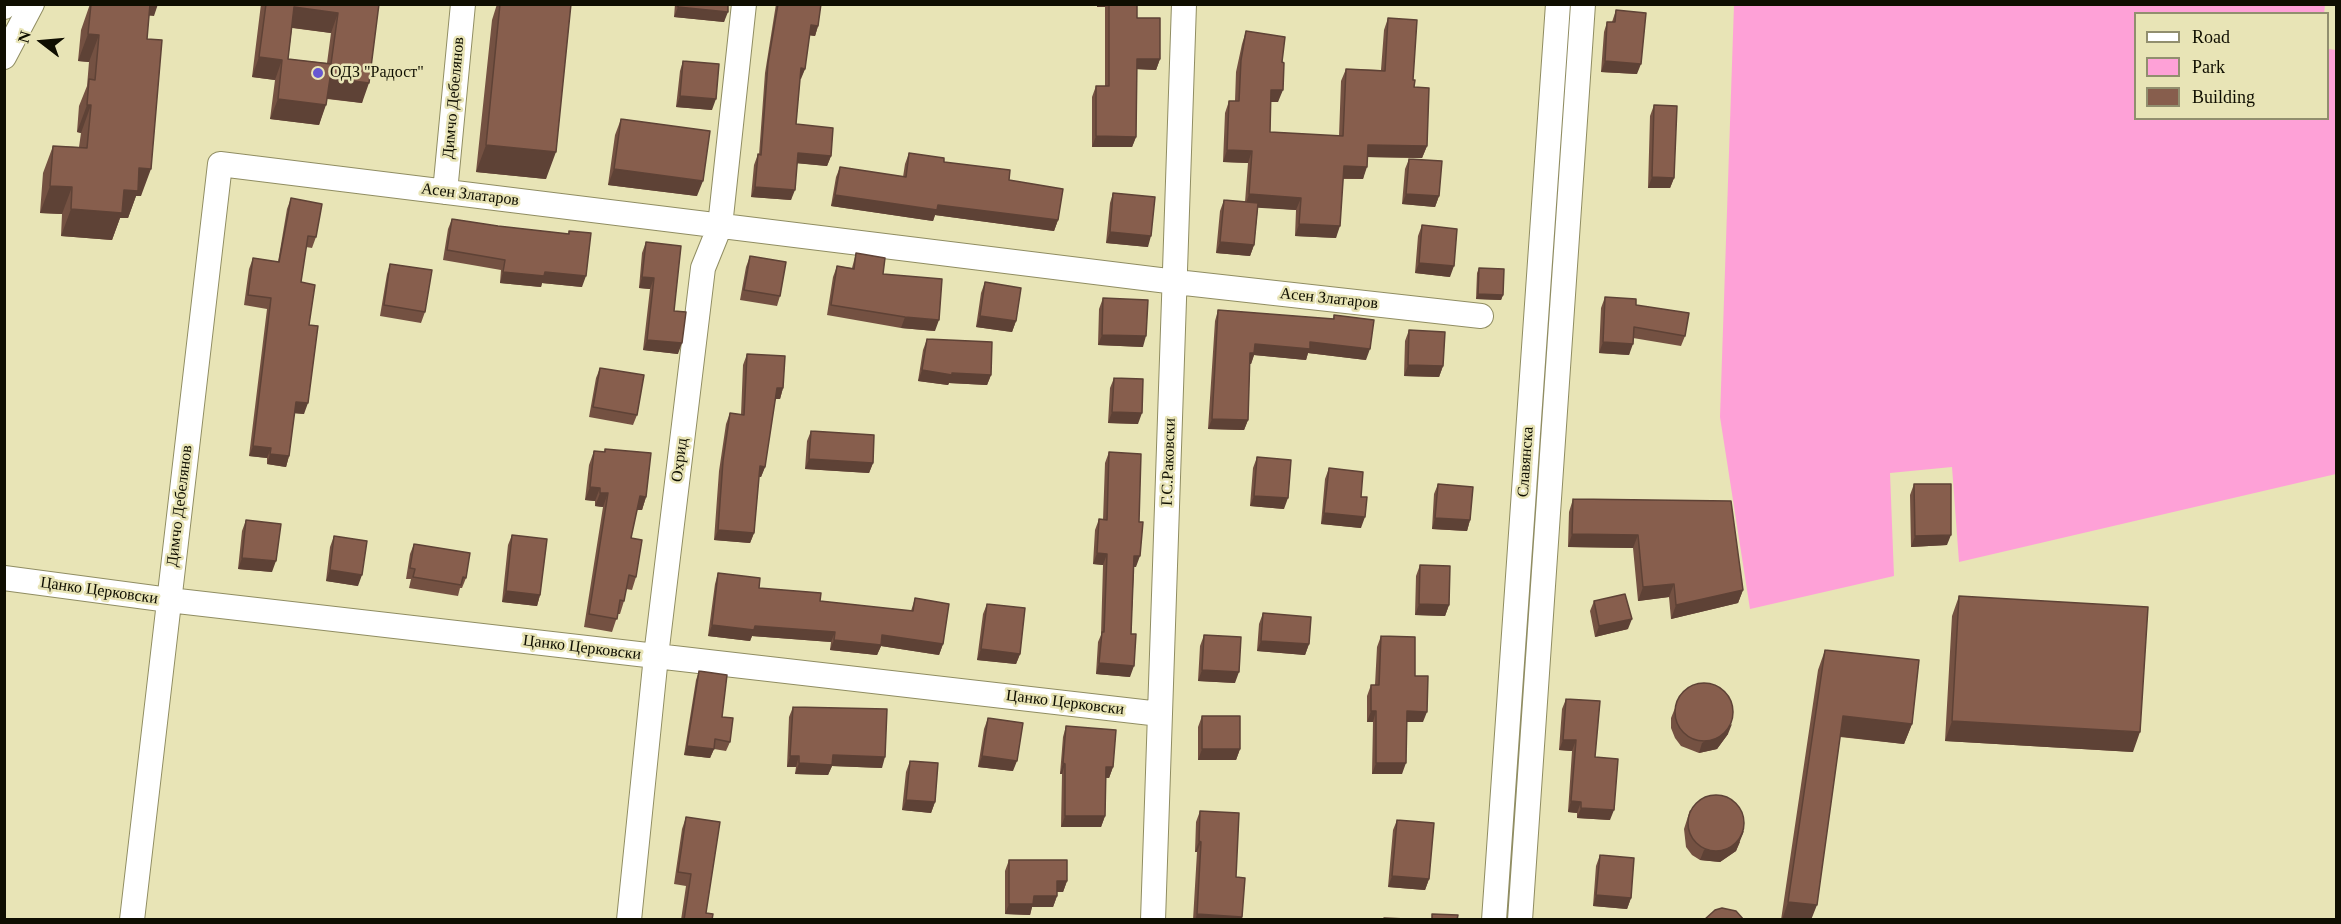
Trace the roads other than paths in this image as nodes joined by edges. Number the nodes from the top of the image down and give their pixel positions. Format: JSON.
{"nodes":[{"id":1,"x":32,"y":4,"type":"edge"},
{"id":2,"x":463,"y":4,"type":"edge"},
{"id":3,"x":744,"y":4,"type":"edge"},
{"id":4,"x":1184,"y":4,"type":"edge"},
{"id":5,"x":1557,"y":4,"type":"edge"},
{"id":6,"x":1583,"y":4,"type":"edge"},
{"id":7,"x":4,"y":57,"type":"edge"},
{"id":8,"x":219,"y":164,"type":"joint"},
{"id":9,"x":445,"y":192,"type":"junction"},
{"id":10,"x":720,"y":226,"type":"junction"},
{"id":11,"x":1176,"y":282,"type":"junction"},
{"id":12,"x":1481,"y":316,"type":"dead end"},
{"id":13,"x":4,"y":578,"type":"edge"},
{"id":14,"x":169,"y":600,"type":"junction"},
{"id":15,"x":656,"y":656,"type":"junction"},
{"id":16,"x":1160,"y":714,"type":"junction"},
{"id":17,"x":132,"y":920,"type":"edge"},
{"id":18,"x":629,"y":920,"type":"edge"},
{"id":19,"x":1153,"y":920,"type":"edge"},
{"id":20,"x":1494,"y":920,"type":"edge"},
{"id":21,"x":1520,"y":920,"type":"edge"}],
"edges":[{"from":1,"to":7,"type":"street"},
{"from":2,"to":9,"type":"street","name":"Димчо Дебелянов"},
{"from":3,"to":10,"type":"street","name":"Охрид"},
{"from":4,"to":11,"type":"street","name":"Г.С.Раковски"},
{"from":5,"to":20,"type":"street","name":"Славянска"},
{"from":6,"to":21,"type":"street"},
{"from":8,"to":9,"type":"street","name":"Асен Златаров"},
{"from":8,"to":14,"type":"street","name":"Димчо Дебелянов"},
{"from":9,"to":10,"type":"street","name":"Асен Златаров"},
{"from":10,"to":11,"type":"street","name":"Асен Златаров"},
{"from":10,"to":15,"type":"street","name":"Охрид"},
{"from":11,"to":12,"type":"street","name":"Асен Златаров"},
{"from":11,"to":16,"type":"street","name":"Г.С.Раковски"},
{"from":13,"to":14,"type":"street","name":"Цанко Церковски"},
{"from":14,"to":15,"type":"street","name":"Цанко Церковски"},
{"from":14,"to":17,"type":"street","name":"Димчо Дебелянов"},
{"from":15,"to":16,"type":"street","name":"Цанко Церковски"},
{"from":15,"to":18,"type":"street","name":"Охрид"},
{"from":16,"to":19,"type":"street","name":"Г.С.Раковски"}]}
